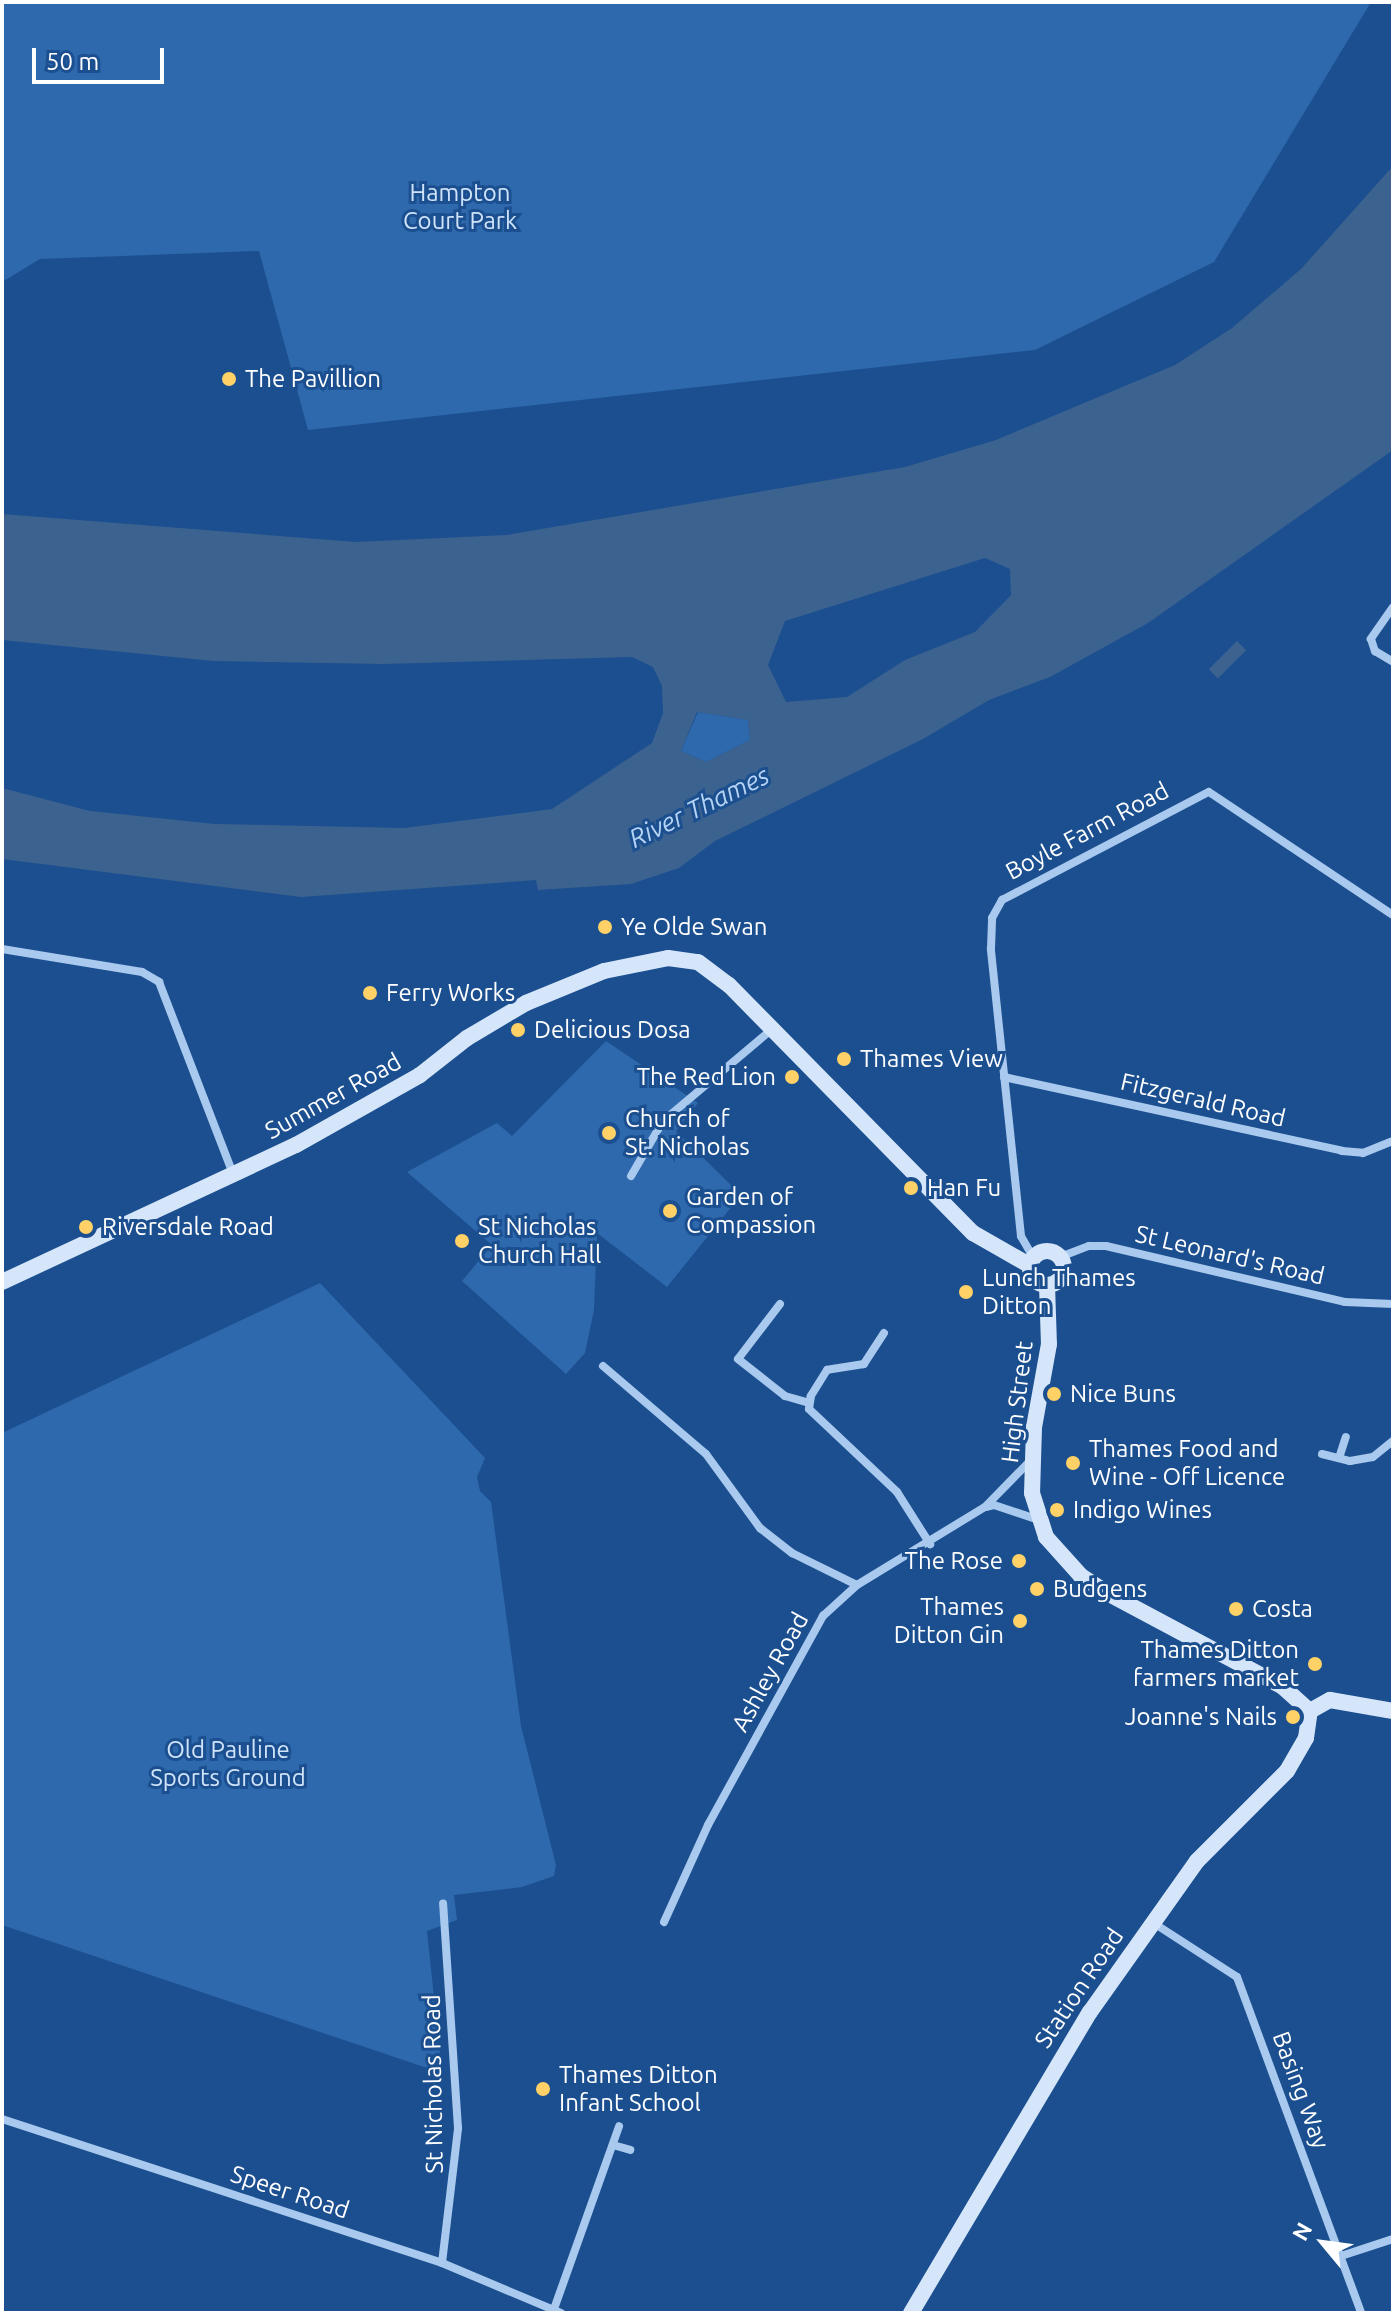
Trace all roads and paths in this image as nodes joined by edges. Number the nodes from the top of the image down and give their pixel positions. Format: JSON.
{"nodes":[{"id":1,"x":1393,"y":607,"type":"edge"},
{"id":2,"x":1393,"y":662,"type":"edge"},
{"id":3,"x":1393,"y":915,"type":"edge"},
{"id":4,"x":2,"y":949,"type":"edge"},
{"id":5,"x":771,"y":1030,"type":"junction"},
{"id":6,"x":1004,"y":1077,"type":"junction"},
{"id":7,"x":1393,"y":1141,"type":"edge"},
{"id":8,"x":234,"y":1176,"type":"junction"},
{"id":9,"x":631,"y":1176,"type":"dead end"},
{"id":10,"x":1060,"y":1257,"type":"junction"},
{"id":11,"x":1031,"y":1261,"type":"junction"},
{"id":12,"x":2,"y":1282,"type":"edge"},
{"id":13,"x":1047,"y":1285,"type":"junction"},
{"id":14,"x":780,"y":1304,"type":"dead end"},
{"id":15,"x":1393,"y":1304,"type":"edge"},
{"id":16,"x":884,"y":1333,"type":"dead end"},
{"id":17,"x":603,"y":1366,"type":"dead end"},
{"id":18,"x":809,"y":1403,"type":"junction"},
{"id":19,"x":1346,"y":1437,"type":"dead end"},
{"id":20,"x":1393,"y":1441,"type":"edge"},
{"id":21,"x":1322,"y":1454,"type":"dead end"},
{"id":22,"x":1033,"y":1458,"type":"junction"},
{"id":23,"x":1339,"y":1458,"type":"junction"},
{"id":24,"x":985,"y":1507,"type":"junction"},
{"id":25,"x":1036,"y":1519,"type":"junction"},
{"id":26,"x":930,"y":1544,"type":"junction"},
{"id":27,"x":857,"y":1585,"type":"junction"},
{"id":28,"x":1310,"y":1711,"type":"junction"},
{"id":29,"x":1393,"y":1711,"type":"edge"},
{"id":30,"x":443,"y":1903,"type":"dead end"},
{"id":31,"x":664,"y":1922,"type":"dead end"},
{"id":32,"x":1152,"y":1922,"type":"junction"},
{"id":33,"x":2,"y":2119,"type":"edge"},
{"id":34,"x":619,"y":2126,"type":"dead end"},
{"id":35,"x":613,"y":2145,"type":"junction"},
{"id":36,"x":630,"y":2150,"type":"dead end"},
{"id":37,"x":1393,"y":2239,"type":"edge"},
{"id":38,"x":1341,"y":2256,"type":"junction"},
{"id":39,"x":442,"y":2263,"type":"junction"},
{"id":40,"x":558,"y":2311,"type":"edge"},
{"id":41,"x":911,"y":2313,"type":"edge"},
{"id":42,"x":1361,"y":2313,"type":"edge"}],
"edges":[{"from":1,"to":2,"type":"street"},
{"from":3,"to":6,"type":"street","name":"Boyle Farm Road"},
{"from":4,"to":8,"type":"street"},
{"from":5,"to":8,"type":"street","name":"Summer Road"},
{"from":5,"to":9,"type":"street"},
{"from":5,"to":11,"type":"street"},
{"from":6,"to":7,"type":"street","name":"Fitzgerald Road"},
{"from":6,"to":11,"type":"street","name":"Boyle Farm Road"},
{"from":8,"to":12,"type":"street","name":"Summer Road"},
{"from":10,"to":11,"type":"street"},
{"from":10,"to":13,"type":"street"},
{"from":10,"to":15,"type":"street","name":"St Leonard's Road"},
{"from":11,"to":13,"type":"street"},
{"from":13,"to":22,"type":"street","name":"High Street"},
{"from":14,"to":18,"type":"street"},
{"from":16,"to":18,"type":"street"},
{"from":17,"to":27,"type":"street"},
{"from":18,"to":26,"type":"street"},
{"from":19,"to":23,"type":"street"},
{"from":20,"to":23,"type":"street"},
{"from":21,"to":23,"type":"street"},
{"from":22,"to":24,"type":"street","name":"Ashley Road"},
{"from":22,"to":25,"type":"street","name":"High Street"},
{"from":24,"to":25,"type":"street"},
{"from":24,"to":26,"type":"street","name":"Ashley Road"},
{"from":25,"to":28,"type":"street","name":"High Street"},
{"from":26,"to":27,"type":"street","name":"Ashley Road"},
{"from":27,"to":31,"type":"street","name":"Ashley Road"},
{"from":28,"to":29,"type":"street"},
{"from":28,"to":32,"type":"street","name":"Station Road"},
{"from":30,"to":39,"type":"street","name":"St Nicholas Road"},
{"from":32,"to":38,"type":"street","name":"Basing Way"},
{"from":32,"to":41,"type":"street","name":"Station Road"},
{"from":33,"to":39,"type":"street","name":"Speer Road"},
{"from":34,"to":35,"type":"street"},
{"from":35,"to":36,"type":"street"},
{"from":35,"to":40,"type":"street"},
{"from":37,"to":38,"type":"street"},
{"from":38,"to":42,"type":"street","name":"Basing Way"},
{"from":39,"to":40,"type":"street","name":"Speer Road"}]}
